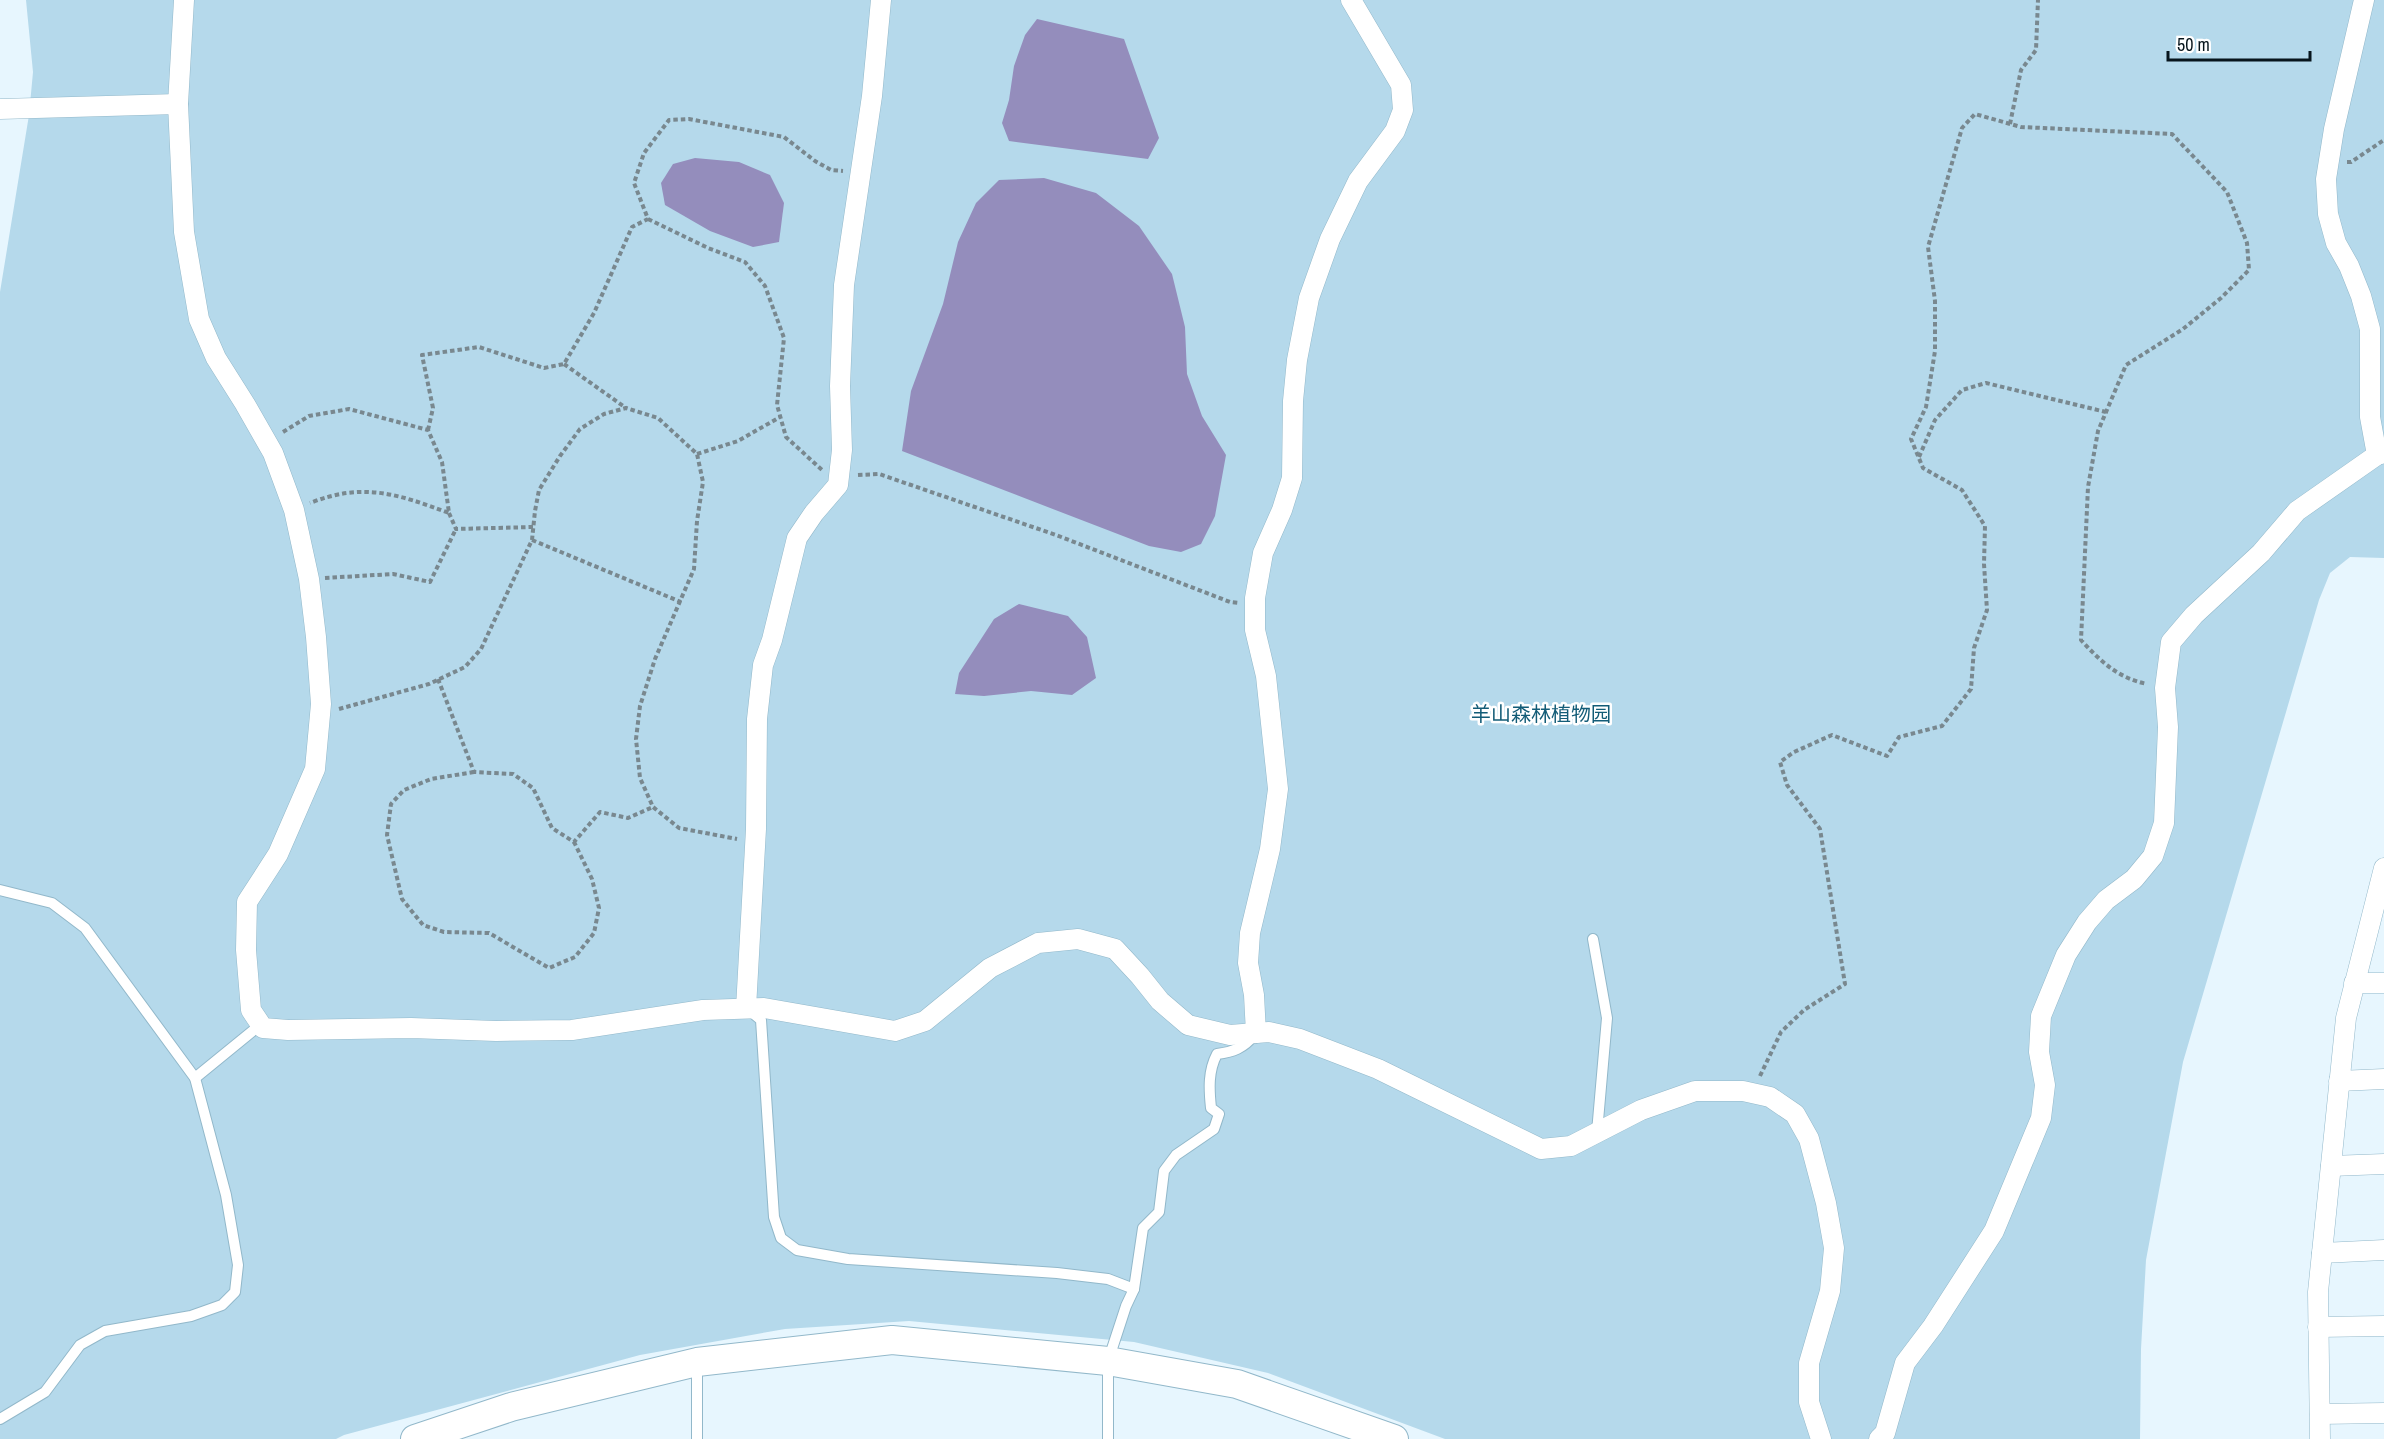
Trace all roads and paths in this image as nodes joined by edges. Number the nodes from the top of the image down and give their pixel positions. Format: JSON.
{"nodes":[{"id":1,"x":184,"y":0,"type":"edge"},
{"id":2,"x":881,"y":0,"type":"edge"},
{"id":3,"x":1352,"y":0,"type":"edge"},
{"id":4,"x":2038,"y":0,"type":"edge"},
{"id":5,"x":2364,"y":0,"type":"edge"},
{"id":6,"x":178,"y":104,"type":"junction"},
{"id":7,"x":0,"y":109,"type":"edge"},
{"id":8,"x":2010,"y":123,"type":"junction"},
{"id":9,"x":2384,"y":140,"type":"edge"},
{"id":10,"x":2329,"y":162,"type":"junction"},
{"id":11,"x":860,"y":172,"type":"junction"},
{"id":12,"x":648,"y":219,"type":"junction"},
{"id":13,"x":564,"y":364,"type":"junction"},
{"id":14,"x":626,"y":408,"type":"junction"},
{"id":15,"x":2106,"y":412,"type":"junction"},
{"id":16,"x":780,"y":417,"type":"junction"},
{"id":17,"x":428,"y":430,"type":"junction"},
{"id":18,"x":266,"y":441,"type":"junction"},
{"id":19,"x":696,"y":454,"type":"junction"},
{"id":20,"x":2380,"y":454,"type":"edge"},
{"id":21,"x":1918,"y":457,"type":"junction"},
{"id":22,"x":839,"y":480,"type":"junction"},
{"id":23,"x":294,"y":510,"type":"junction"},
{"id":24,"x":449,"y":513,"type":"junction"},
{"id":25,"x":534,"y":527,"type":"junction"},
{"id":26,"x":456,"y":529,"type":"junction"},
{"id":27,"x":532,"y":540,"type":"junction"},
{"id":28,"x":309,"y":579,"type":"junction"},
{"id":29,"x":681,"y":602,"type":"junction"},
{"id":30,"x":1255,"y":606,"type":"junction"},
{"id":31,"x":438,"y":679,"type":"junction"},
{"id":32,"x":2165,"y":688,"type":"junction"},
{"id":33,"x":320,"y":715,"type":"junction"},
{"id":34,"x":474,"y":772,"type":"junction"},
{"id":35,"x":653,"y":807,"type":"junction"},
{"id":36,"x":756,"y":841,"type":"junction"},
{"id":37,"x":574,"y":842,"type":"junction"},
{"id":38,"x":2384,"y":868,"type":"edge"},
{"id":39,"x":0,"y":890,"type":"edge"},
{"id":40,"x":2380,"y":896,"type":"edge"},
{"id":41,"x":1593,"y":939,"type":"dead end"},
{"id":42,"x":2354,"y":983,"type":"junction"},
{"id":43,"x":2384,"y":983,"type":"edge"},
{"id":44,"x":746,"y":1008,"type":"junction"},
{"id":45,"x":260,"y":1025,"type":"junction"},
{"id":46,"x":1256,"y":1033,"type":"junction"},
{"id":47,"x":195,"y":1078,"type":"junction"},
{"id":48,"x":2384,"y":1079,"type":"edge"},
{"id":49,"x":2339,"y":1081,"type":"junction"},
{"id":50,"x":1753,"y":1093,"type":"junction"},
{"id":51,"x":1597,"y":1132,"type":"junction"},
{"id":52,"x":2384,"y":1164,"type":"edge"},
{"id":53,"x":2331,"y":1166,"type":"junction"},
{"id":54,"x":2384,"y":1250,"type":"edge"},
{"id":55,"x":2322,"y":1253,"type":"junction"},
{"id":56,"x":1134,"y":1289,"type":"junction"},
{"id":57,"x":2384,"y":1326,"type":"edge"},
{"id":58,"x":2318,"y":1327,"type":"junction"},
{"id":59,"x":1108,"y":1361,"type":"junction"},
{"id":60,"x":697,"y":1362,"type":"junction"},
{"id":61,"x":2384,"y":1413,"type":"edge"},
{"id":62,"x":2320,"y":1414,"type":"junction"},
{"id":63,"x":0,"y":1419,"type":"edge"},
{"id":64,"x":415,"y":1439,"type":"edge"},
{"id":65,"x":697,"y":1439,"type":"edge"},
{"id":66,"x":1108,"y":1439,"type":"edge"},
{"id":67,"x":1394,"y":1439,"type":"edge"},
{"id":68,"x":1821,"y":1439,"type":"edge"},
{"id":69,"x":1879,"y":1439,"type":"edge"},
{"id":70,"x":2320,"y":1439,"type":"edge"}],
"edges":[{"from":1,"to":6,"type":"street"},
{"from":2,"to":11,"type":"street"},
{"from":3,"to":30,"type":"street"},
{"from":4,"to":8,"type":"path"},
{"from":5,"to":10,"type":"street"},
{"from":6,"to":7,"type":"street"},
{"from":6,"to":18,"type":"street"},
{"from":8,"to":15,"type":"path"},
{"from":8,"to":21,"type":"path"},
{"from":9,"to":10,"type":"path"},
{"from":10,"to":20,"type":"street"},
{"from":11,"to":12,"type":"path"},
{"from":11,"to":22,"type":"street"},
{"from":12,"to":13,"type":"path"},
{"from":12,"to":16,"type":"path"},
{"from":13,"to":14,"type":"path"},
{"from":13,"to":17,"type":"path"},
{"from":14,"to":19,"type":"path"},
{"from":14,"to":25,"type":"path"},
{"from":15,"to":21,"type":"path"},
{"from":15,"to":32,"type":"path"},
{"from":16,"to":19,"type":"path"},
{"from":16,"to":22,"type":"path"},
{"from":17,"to":18,"type":"path"},
{"from":17,"to":24,"type":"path"},
{"from":18,"to":23,"type":"street"},
{"from":19,"to":29,"type":"path"},
{"from":20,"to":32,"type":"street"},
{"from":21,"to":50,"type":"path"},
{"from":22,"to":30,"type":"path"},
{"from":22,"to":36,"type":"street"},
{"from":23,"to":24,"type":"path"},
{"from":23,"to":28,"type":"street"},
{"from":24,"to":26,"type":"path"},
{"from":25,"to":26,"type":"path"},
{"from":25,"to":27,"type":"path"},
{"from":26,"to":28,"type":"path"},
{"from":27,"to":29,"type":"path"},
{"from":27,"to":31,"type":"path"},
{"from":28,"to":33,"type":"street"},
{"from":29,"to":35,"type":"path"},
{"from":30,"to":46,"type":"street"},
{"from":31,"to":33,"type":"path"},
{"from":31,"to":34,"type":"path"},
{"from":32,"to":69,"type":"street"},
{"from":33,"to":45,"type":"street"},
{"from":34,"to":37,"type":"path"},
{"from":34,"to":37,"type":"path"},
{"from":35,"to":36,"type":"path"},
{"from":35,"to":37,"type":"path"},
{"from":36,"to":44,"type":"street"},
{"from":38,"to":40,"type":"street"},
{"from":39,"to":47,"type":"lane"},
{"from":40,"to":42,"type":"street"},
{"from":41,"to":51,"type":"lane"},
{"from":42,"to":43,"type":"street"},
{"from":42,"to":49,"type":"street"},
{"from":44,"to":45,"type":"street"},
{"from":44,"to":46,"type":"street"},
{"from":44,"to":56,"type":"lane"},
{"from":45,"to":47,"type":"lane"},
{"from":46,"to":51,"type":"street"},
{"from":46,"to":56,"type":"lane"},
{"from":47,"to":63,"type":"lane"},
{"from":48,"to":49,"type":"street"},
{"from":49,"to":53,"type":"street"},
{"from":50,"to":51,"type":"street"},
{"from":50,"to":68,"type":"street"},
{"from":52,"to":53,"type":"street"},
{"from":53,"to":55,"type":"street"},
{"from":54,"to":55,"type":"street"},
{"from":55,"to":58,"type":"street"},
{"from":56,"to":59,"type":"lane"},
{"from":57,"to":58,"type":"street"},
{"from":58,"to":62,"type":"street"},
{"from":59,"to":60,"type":"street"},
{"from":59,"to":66,"type":"lane"},
{"from":59,"to":67,"type":"street"},
{"from":60,"to":64,"type":"street"},
{"from":60,"to":65,"type":"lane"},
{"from":61,"to":62,"type":"street"},
{"from":62,"to":70,"type":"street"}]}
